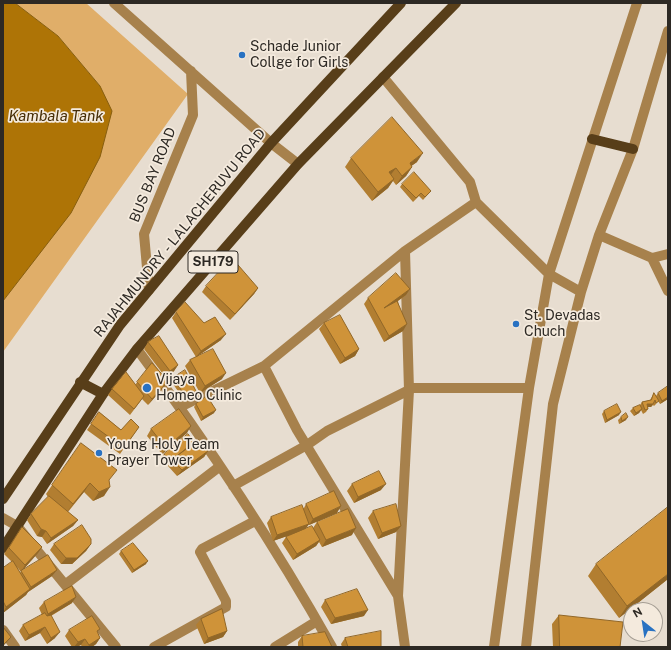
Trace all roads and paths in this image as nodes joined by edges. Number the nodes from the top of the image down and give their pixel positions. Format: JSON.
{"nodes":[{"id":1,"x":114,"y":3,"type":"edge"},
{"id":2,"x":401,"y":3,"type":"edge"},
{"id":3,"x":456,"y":3,"type":"edge"},
{"id":4,"x":637,"y":3,"type":"edge"},
{"id":5,"x":668,"y":31,"type":"edge"},
{"id":6,"x":191,"y":71,"type":"junction"},
{"id":7,"x":383,"y":76,"type":"junction"},
{"id":8,"x":592,"y":139,"type":"junction"},
{"id":9,"x":271,"y":143,"type":"junction"},
{"id":10,"x":633,"y":149,"type":"junction"},
{"id":11,"x":298,"y":164,"type":"junction"},
{"id":12,"x":476,"y":202,"type":"junction"},
{"id":13,"x":599,"y":235,"type":"junction"},
{"id":14,"x":405,"y":251,"type":"junction"},
{"id":15,"x":668,"y":254,"type":"edge"},
{"id":16,"x":652,"y":258,"type":"junction"},
{"id":17,"x":549,"y":274,"type":"junction"},
{"id":18,"x":149,"y":290,"type":"junction"},
{"id":19,"x":668,"y":291,"type":"edge"},
{"id":20,"x":581,"y":292,"type":"junction"},
{"id":21,"x":137,"y":349,"type":"junction"},
{"id":22,"x":264,"y":366,"type":"junction"},
{"id":23,"x":80,"y":382,"type":"junction"},
{"id":24,"x":529,"y":388,"type":"junction"},
{"id":25,"x":409,"y":390,"type":"junction"},
{"id":26,"x":103,"y":394,"type":"junction"},
{"id":27,"x":180,"y":407,"type":"junction"},
{"id":28,"x":307,"y":445,"type":"junction"},
{"id":29,"x":219,"y":467,"type":"junction"},
{"id":30,"x":233,"y":486,"type":"junction"},
{"id":31,"x":3,"y":499,"type":"edge"},
{"id":32,"x":3,"y":518,"type":"edge"},
{"id":33,"x":254,"y":521,"type":"junction"},
{"id":34,"x":17,"y":526,"type":"junction"},
{"id":35,"x":3,"y":548,"type":"edge"},
{"id":36,"x":66,"y":584,"type":"junction"},
{"id":37,"x":398,"y":596,"type":"junction"},
{"id":38,"x":318,"y":621,"type":"junction"},
{"id":39,"x":3,"y":630,"type":"edge"},
{"id":40,"x":15,"y":647,"type":"edge"},
{"id":41,"x":116,"y":647,"type":"edge"},
{"id":42,"x":154,"y":647,"type":"edge"},
{"id":43,"x":275,"y":647,"type":"edge"},
{"id":44,"x":332,"y":647,"type":"edge"},
{"id":45,"x":405,"y":647,"type":"edge"},
{"id":46,"x":494,"y":647,"type":"edge"},
{"id":47,"x":526,"y":647,"type":"edge"}],
"edges":[{"from":1,"to":6,"type":"street"},
{"from":2,"to":9,"type":"main road","name":"RAJAHMUNDRY - LALACHERUVU ROAD","number":"SH179"},
{"from":3,"to":7,"type":"main road","number":"SH179"},
{"from":4,"to":8,"type":"street"},
{"from":5,"to":10,"type":"street"},
{"from":6,"to":9,"type":"street"},
{"from":6,"to":18,"type":"street","name":"BUS BAY ROAD"},
{"from":7,"to":11,"type":"main road","number":"SH179"},
{"from":7,"to":12,"type":"street"},
{"from":8,"to":10,"type":"main road"},
{"from":8,"to":17,"type":"street"},
{"from":9,"to":11,"type":"street"},
{"from":9,"to":18,"type":"main road","name":"RAJAHMUNDRY - LALACHERUVU ROAD","number":"SH179"},
{"from":10,"to":13,"type":"street"},
{"from":11,"to":21,"type":"main road","number":"SH179"},
{"from":12,"to":14,"type":"street"},
{"from":12,"to":17,"type":"street"},
{"from":13,"to":16,"type":"street"},
{"from":13,"to":20,"type":"street"},
{"from":14,"to":22,"type":"street"},
{"from":14,"to":25,"type":"street"},
{"from":15,"to":16,"type":"street"},
{"from":16,"to":19,"type":"street"},
{"from":17,"to":20,"type":"street"},
{"from":17,"to":24,"type":"street"},
{"from":18,"to":23,"type":"main road","name":"RAJAHMUNDRY - LALACHERUVU ROAD","number":"SH179"},
{"from":20,"to":47,"type":"street"},
{"from":21,"to":26,"type":"main road","number":"SH179"},
{"from":21,"to":27,"type":"street"},
{"from":22,"to":27,"type":"street"},
{"from":22,"to":28,"type":"street"},
{"from":23,"to":26,"type":"main road"},
{"from":23,"to":31,"type":"main road","name":"RAJAHMUNDRY - LALACHERUVU ROAD","number":"SH179"},
{"from":24,"to":25,"type":"street"},
{"from":24,"to":46,"type":"street"},
{"from":25,"to":28,"type":"street"},
{"from":25,"to":37,"type":"street"},
{"from":26,"to":34,"type":"main road","number":"SH179"},
{"from":27,"to":29,"type":"street"},
{"from":28,"to":30,"type":"street"},
{"from":28,"to":37,"type":"street"},
{"from":29,"to":30,"type":"street"},
{"from":29,"to":36,"type":"street"},
{"from":30,"to":33,"type":"street"},
{"from":32,"to":34,"type":"street"},
{"from":33,"to":38,"type":"street"},
{"from":33,"to":42,"type":"street"},
{"from":34,"to":35,"type":"main road","number":"SH179"},
{"from":34,"to":36,"type":"street"},
{"from":36,"to":41,"type":"street"},
{"from":37,"to":45,"type":"street"},
{"from":38,"to":43,"type":"street"},
{"from":38,"to":44,"type":"street"},
{"from":39,"to":40,"type":"street"}]}
